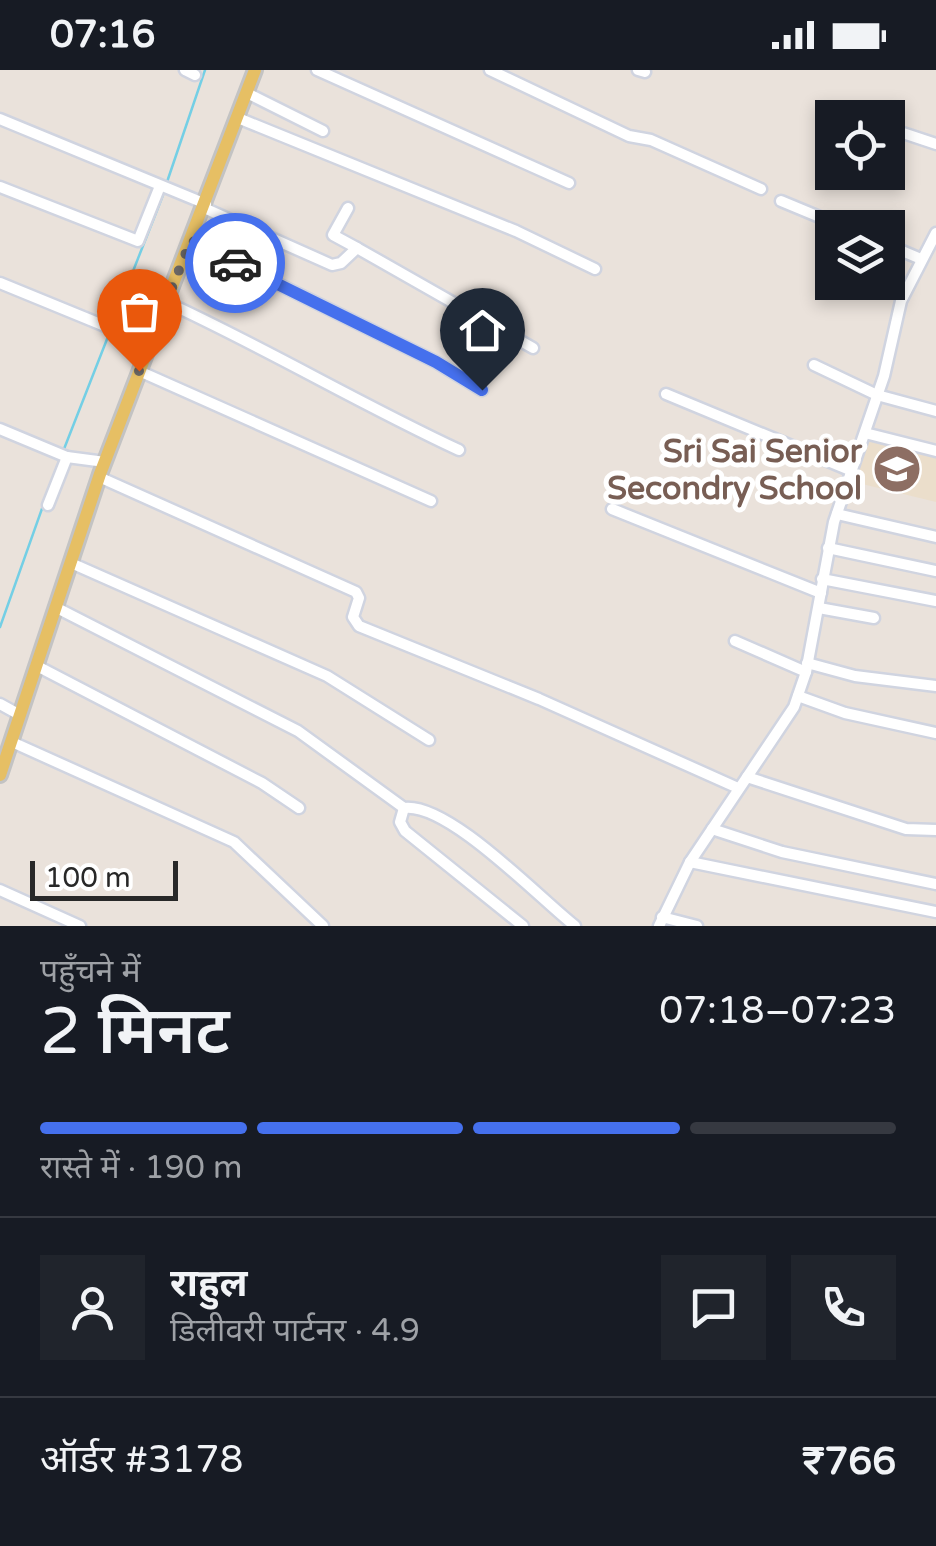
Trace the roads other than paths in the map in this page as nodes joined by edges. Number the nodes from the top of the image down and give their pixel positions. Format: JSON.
{"nodes":[{"id":1,"x":256,"y":70,"type":"edge"},
{"id":2,"x":317,"y":70,"type":"edge"},
{"id":3,"x":490,"y":70,"type":"edge"},
{"id":4,"x":247,"y":93,"type":"junction"},
{"id":5,"x":238,"y":118,"type":"junction"},
{"id":6,"x":0,"y":119,"type":"edge"},
{"id":7,"x":324,"y":131,"type":"dead end"},
{"id":8,"x":905,"y":134,"type":"edge"},
{"id":9,"x":936,"y":144,"type":"edge"},
{"id":10,"x":569,"y":183,"type":"dead end"},
{"id":11,"x":160,"y":186,"type":"junction"},
{"id":12,"x":0,"y":187,"type":"edge"},
{"id":13,"x":761,"y":189,"type":"dead end"},
{"id":14,"x":782,"y":200,"type":"dead end"},
{"id":15,"x":205,"y":206,"type":"junction"},
{"id":16,"x":348,"y":208,"type":"dead end"},
{"id":17,"x":815,"y":214,"type":"edge"},
{"id":18,"x":936,"y":233,"type":"edge"},
{"id":19,"x":191,"y":240,"type":"junction"},
{"id":20,"x":932,"y":246,"type":"edge"},
{"id":21,"x":357,"y":248,"type":"junction"},
{"id":22,"x":905,"y":252,"type":"edge"},
{"id":23,"x":920,"y":259,"type":"junction"},
{"id":24,"x":595,"y":268,"type":"dead end"},
{"id":25,"x":0,"y":283,"type":"edge"},
{"id":26,"x":166,"y":302,"type":"junction"},
{"id":27,"x":150,"y":344,"type":"junction"},
{"id":28,"x":533,"y":348,"type":"dead end"},
{"id":29,"x":814,"y":365,"type":"dead end"},
{"id":30,"x":139,"y":371,"type":"junction"},
{"id":31,"x":482,"y":390,"type":"dead end"},
{"id":32,"x":666,"y":394,"type":"dead end"},
{"id":33,"x":877,"y":396,"type":"junction"},
{"id":34,"x":936,"y":411,"type":"edge"},
{"id":35,"x":0,"y":429,"type":"edge"},
{"id":36,"x":864,"y":433,"type":"junction"},
{"id":37,"x":460,"y":450,"type":"dead end"},
{"id":38,"x":936,"y":451,"type":"edge"},
{"id":39,"x":63,"y":456,"type":"junction"},
{"id":40,"x":105,"y":462,"type":"junction"},
{"id":41,"x":852,"y":471,"type":"junction"},
{"id":42,"x":100,"y":477,"type":"junction"},
{"id":43,"x":432,"y":502,"type":"dead end"},
{"id":44,"x":48,"y":504,"type":"dead end"},
{"id":45,"x":612,"y":509,"type":"dead end"},
{"id":46,"x":837,"y":514,"type":"junction"},
{"id":47,"x":936,"y":537,"type":"edge"},
{"id":48,"x":828,"y":548,"type":"junction"},
{"id":49,"x":71,"y":563,"type":"junction"},
{"id":50,"x":936,"y":571,"type":"edge"},
{"id":51,"x":822,"y":580,"type":"junction"},
{"id":52,"x":820,"y":592,"type":"junction"},
{"id":53,"x":936,"y":601,"type":"edge"},
{"id":54,"x":57,"y":608,"type":"junction"},
{"id":55,"x":819,"y":608,"type":"junction"},
{"id":56,"x":874,"y":618,"type":"dead end"},
{"id":57,"x":735,"y":640,"type":"dead end"},
{"id":58,"x":38,"y":666,"type":"junction"},
{"id":59,"x":807,"y":667,"type":"junction"},
{"id":60,"x":936,"y":686,"type":"edge"},
{"id":61,"x":798,"y":696,"type":"junction"},
{"id":62,"x":0,"y":704,"type":"edge"},
{"id":63,"x":20,"y":716,"type":"junction"},
{"id":64,"x":936,"y":733,"type":"edge"},
{"id":65,"x":428,"y":740,"type":"dead end"},
{"id":66,"x":12,"y":742,"type":"junction"},
{"id":67,"x":0,"y":775,"type":"edge"},
{"id":68,"x":747,"y":777,"type":"junction"},
{"id":69,"x":738,"y":788,"type":"junction"},
{"id":70,"x":299,"y":808,"type":"dead end"},
{"id":71,"x":404,"y":808,"type":"junction"},
{"id":72,"x":712,"y":829,"type":"junction"},
{"id":73,"x":936,"y":830,"type":"edge"},
{"id":74,"x":690,"y":862,"type":"junction"},
{"id":75,"x":936,"y":884,"type":"edge"},
{"id":76,"x":0,"y":890,"type":"edge"},
{"id":77,"x":936,"y":912,"type":"edge"},
{"id":78,"x":661,"y":921,"type":"edge"},
{"id":79,"x":80,"y":926,"type":"edge"},
{"id":80,"x":322,"y":926,"type":"edge"},
{"id":81,"x":523,"y":926,"type":"edge"},
{"id":82,"x":575,"y":926,"type":"edge"},
{"id":83,"x":697,"y":926,"type":"edge"}],
"edges":[{"from":1,"to":4,"type":"main road"},
{"from":2,"to":10,"type":"street"},
{"from":3,"to":13,"type":"street"},
{"from":4,"to":5,"type":"main road"},
{"from":4,"to":7,"type":"street"},
{"from":5,"to":15,"type":"main road"},
{"from":5,"to":24,"type":"street"},
{"from":6,"to":11,"type":"street"},
{"from":8,"to":9,"type":"street"},
{"from":11,"to":12,"type":"street"},
{"from":11,"to":15,"type":"street"},
{"from":14,"to":17,"type":"street"},
{"from":15,"to":19,"type":"main road"},
{"from":15,"to":21,"type":"street"},
{"from":16,"to":21,"type":"street"},
{"from":18,"to":20,"type":"street"},
{"from":19,"to":26,"type":"main road"},
{"from":19,"to":31,"type":"street"},
{"from":20,"to":23,"type":"street"},
{"from":21,"to":28,"type":"street"},
{"from":22,"to":23,"type":"street"},
{"from":23,"to":33,"type":"street"},
{"from":25,"to":27,"type":"street"},
{"from":26,"to":27,"type":"main road"},
{"from":26,"to":37,"type":"street"},
{"from":27,"to":30,"type":"main road"},
{"from":29,"to":33,"type":"street"},
{"from":30,"to":40,"type":"main road"},
{"from":30,"to":43,"type":"street"},
{"from":32,"to":41,"type":"street"},
{"from":33,"to":34,"type":"street"},
{"from":33,"to":36,"type":"street"},
{"from":35,"to":39,"type":"street"},
{"from":36,"to":38,"type":"street"},
{"from":36,"to":41,"type":"street"},
{"from":39,"to":40,"type":"street"},
{"from":39,"to":44,"type":"street"},
{"from":40,"to":42,"type":"main road"},
{"from":41,"to":46,"type":"street"},
{"from":42,"to":49,"type":"main road"},
{"from":42,"to":69,"type":"street"},
{"from":45,"to":52,"type":"street"},
{"from":46,"to":47,"type":"street"},
{"from":46,"to":48,"type":"street"},
{"from":48,"to":50,"type":"street"},
{"from":48,"to":51,"type":"street"},
{"from":49,"to":54,"type":"main road"},
{"from":49,"to":65,"type":"street"},
{"from":51,"to":52,"type":"street"},
{"from":51,"to":53,"type":"street"},
{"from":52,"to":55,"type":"street"},
{"from":54,"to":58,"type":"main road"},
{"from":54,"to":71,"type":"street"},
{"from":55,"to":56,"type":"street"},
{"from":55,"to":59,"type":"street"},
{"from":57,"to":59,"type":"street"},
{"from":58,"to":63,"type":"main road"},
{"from":58,"to":70,"type":"street"},
{"from":59,"to":60,"type":"street"},
{"from":59,"to":61,"type":"street"},
{"from":61,"to":64,"type":"street"},
{"from":61,"to":68,"type":"street"},
{"from":62,"to":63,"type":"street"},
{"from":63,"to":66,"type":"main road"},
{"from":66,"to":67,"type":"main road"},
{"from":66,"to":80,"type":"street"},
{"from":68,"to":69,"type":"street"},
{"from":68,"to":73,"type":"street"},
{"from":69,"to":72,"type":"street"},
{"from":71,"to":81,"type":"street"},
{"from":71,"to":82,"type":"street"},
{"from":72,"to":74,"type":"street"},
{"from":72,"to":75,"type":"street"},
{"from":74,"to":77,"type":"street"},
{"from":74,"to":78,"type":"street"},
{"from":76,"to":79,"type":"street"},
{"from":78,"to":83,"type":"street"}]}
